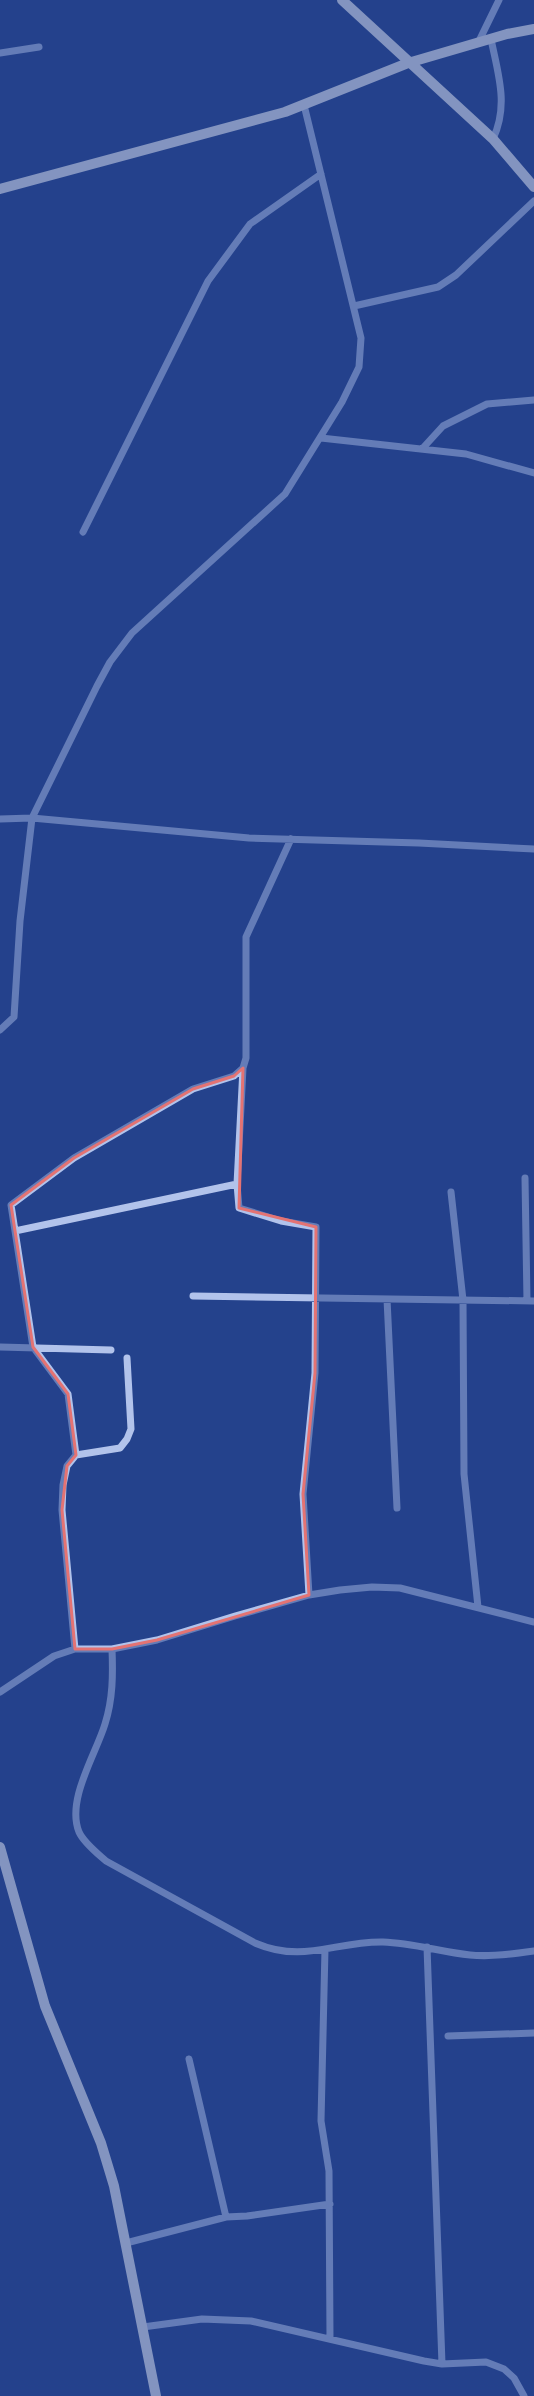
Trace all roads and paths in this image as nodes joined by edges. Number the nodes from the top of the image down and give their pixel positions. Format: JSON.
{"nodes":[{"id":1,"x":342,"y":0,"type":"edge"},
{"id":2,"x":499,"y":0,"type":"edge"},
{"id":3,"x":534,"y":29,"type":"edge"},
{"id":4,"x":491,"y":39,"type":"junction"},
{"id":5,"x":478,"y":43,"type":"junction"},
{"id":6,"x":39,"y":47,"type":"dead end"},
{"id":7,"x":0,"y":53,"type":"edge"},
{"id":8,"x":408,"y":63,"type":"junction"},
{"id":9,"x":304,"y":105,"type":"junction"},
{"id":10,"x":493,"y":139,"type":"junction"},
{"id":11,"x":321,"y":174,"type":"junction"},
{"id":12,"x":534,"y":187,"type":"edge"},
{"id":13,"x":0,"y":189,"type":"edge"},
{"id":14,"x":534,"y":201,"type":"edge"},
{"id":15,"x":354,"y":306,"type":"junction"},
{"id":16,"x":534,"y":400,"type":"edge"},
{"id":17,"x":321,"y":438,"type":"junction"},
{"id":18,"x":422,"y":449,"type":"junction"},
{"id":19,"x":534,"y":473,"type":"edge"},
{"id":20,"x":83,"y":532,"type":"dead end"},
{"id":21,"x":32,"y":818,"type":"junction"},
{"id":22,"x":0,"y":819,"type":"edge"},
{"id":23,"x":291,"y":839,"type":"junction"},
{"id":24,"x":534,"y":849,"type":"edge"},
{"id":25,"x":0,"y":1030,"type":"edge"},
{"id":26,"x":243,"y":1068,"type":"junction"},
{"id":27,"x":525,"y":1178,"type":"dead end"},
{"id":28,"x":237,"y":1184,"type":"junction"},
{"id":29,"x":451,"y":1192,"type":"dead end"},
{"id":30,"x":15,"y":1230,"type":"junction"},
{"id":31,"x":192,"y":1296,"type":"dead end"},
{"id":32,"x":314,"y":1298,"type":"junction"},
{"id":33,"x":387,"y":1299,"type":"junction"},
{"id":34,"x":463,"y":1300,"type":"junction"},
{"id":35,"x":531,"y":1301,"type":"edge"},
{"id":36,"x":0,"y":1347,"type":"edge"},
{"id":37,"x":32,"y":1347,"type":"junction"},
{"id":38,"x":111,"y":1350,"type":"dead end"},
{"id":39,"x":128,"y":1358,"type":"dead end"},
{"id":40,"x":76,"y":1455,"type":"junction"},
{"id":41,"x":397,"y":1508,"type":"dead end"},
{"id":42,"x":309,"y":1595,"type":"junction"},
{"id":43,"x":478,"y":1607,"type":"junction"},
{"id":44,"x":534,"y":1622,"type":"edge"},
{"id":45,"x":75,"y":1648,"type":"junction"},
{"id":46,"x":112,"y":1649,"type":"junction"},
{"id":47,"x":0,"y":1692,"type":"edge"},
{"id":48,"x":0,"y":1847,"type":"edge"},
{"id":49,"x":427,"y":1947,"type":"junction"},
{"id":50,"x":325,"y":1949,"type":"junction"},
{"id":51,"x":534,"y":1951,"type":"edge"},
{"id":52,"x":534,"y":2033,"type":"edge"},
{"id":53,"x":448,"y":2036,"type":"dead end"},
{"id":54,"x":189,"y":2059,"type":"dead end"},
{"id":55,"x":330,"y":2204,"type":"junction"},
{"id":56,"x":226,"y":2217,"type":"junction"},
{"id":57,"x":126,"y":2243,"type":"junction"},
{"id":58,"x":143,"y":2327,"type":"junction"},
{"id":59,"x":330,"y":2338,"type":"junction"},
{"id":60,"x":442,"y":2364,"type":"junction"},
{"id":61,"x":156,"y":2396,"type":"edge"},
{"id":62,"x":524,"y":2396,"type":"edge"}],
"edges":[{"from":1,"to":8,"type":"main road"},
{"from":2,"to":5,"type":"street"},
{"from":3,"to":4,"type":"main road"},
{"from":4,"to":5,"type":"main road"},
{"from":4,"to":10,"type":"street"},
{"from":5,"to":8,"type":"main road"},
{"from":6,"to":7,"type":"street"},
{"from":8,"to":9,"type":"main road"},
{"from":8,"to":10,"type":"main road"},
{"from":9,"to":11,"type":"street"},
{"from":9,"to":13,"type":"main road"},
{"from":10,"to":12,"type":"main road"},
{"from":11,"to":15,"type":"street"},
{"from":11,"to":20,"type":"street"},
{"from":14,"to":15,"type":"street"},
{"from":15,"to":17,"type":"street"},
{"from":16,"to":18,"type":"street"},
{"from":17,"to":18,"type":"street"},
{"from":17,"to":21,"type":"street"},
{"from":18,"to":19,"type":"street"},
{"from":21,"to":22,"type":"street"},
{"from":21,"to":23,"type":"street"},
{"from":21,"to":25,"type":"street"},
{"from":23,"to":24,"type":"street"},
{"from":23,"to":26,"type":"street"},
{"from":26,"to":28,"type":"street"},
{"from":26,"to":30,"type":"street"},
{"from":27,"to":35,"type":"street"},
{"from":28,"to":30,"type":"street"},
{"from":28,"to":32,"type":"street"},
{"from":29,"to":34,"type":"street"},
{"from":30,"to":37,"type":"street"},
{"from":31,"to":32,"type":"street"},
{"from":32,"to":33,"type":"street"},
{"from":32,"to":42,"type":"street"},
{"from":33,"to":34,"type":"street"},
{"from":33,"to":41,"type":"street"},
{"from":34,"to":35,"type":"street"},
{"from":34,"to":43,"type":"street"},
{"from":36,"to":37,"type":"street"},
{"from":37,"to":38,"type":"street"},
{"from":37,"to":40,"type":"street"},
{"from":39,"to":40,"type":"street"},
{"from":40,"to":45,"type":"street"},
{"from":42,"to":43,"type":"street"},
{"from":42,"to":46,"type":"street"},
{"from":43,"to":44,"type":"street"},
{"from":45,"to":46,"type":"street"},
{"from":45,"to":47,"type":"street"},
{"from":46,"to":50,"type":"street"},
{"from":48,"to":57,"type":"main road"},
{"from":49,"to":50,"type":"street"},
{"from":49,"to":51,"type":"street"},
{"from":49,"to":60,"type":"street"},
{"from":50,"to":55,"type":"street"},
{"from":52,"to":53,"type":"street"},
{"from":54,"to":56,"type":"street"},
{"from":55,"to":56,"type":"street"},
{"from":55,"to":59,"type":"street"},
{"from":56,"to":57,"type":"street"},
{"from":57,"to":58,"type":"main road"},
{"from":58,"to":59,"type":"street"},
{"from":58,"to":61,"type":"main road"},
{"from":59,"to":60,"type":"street"},
{"from":60,"to":62,"type":"street"}]}
